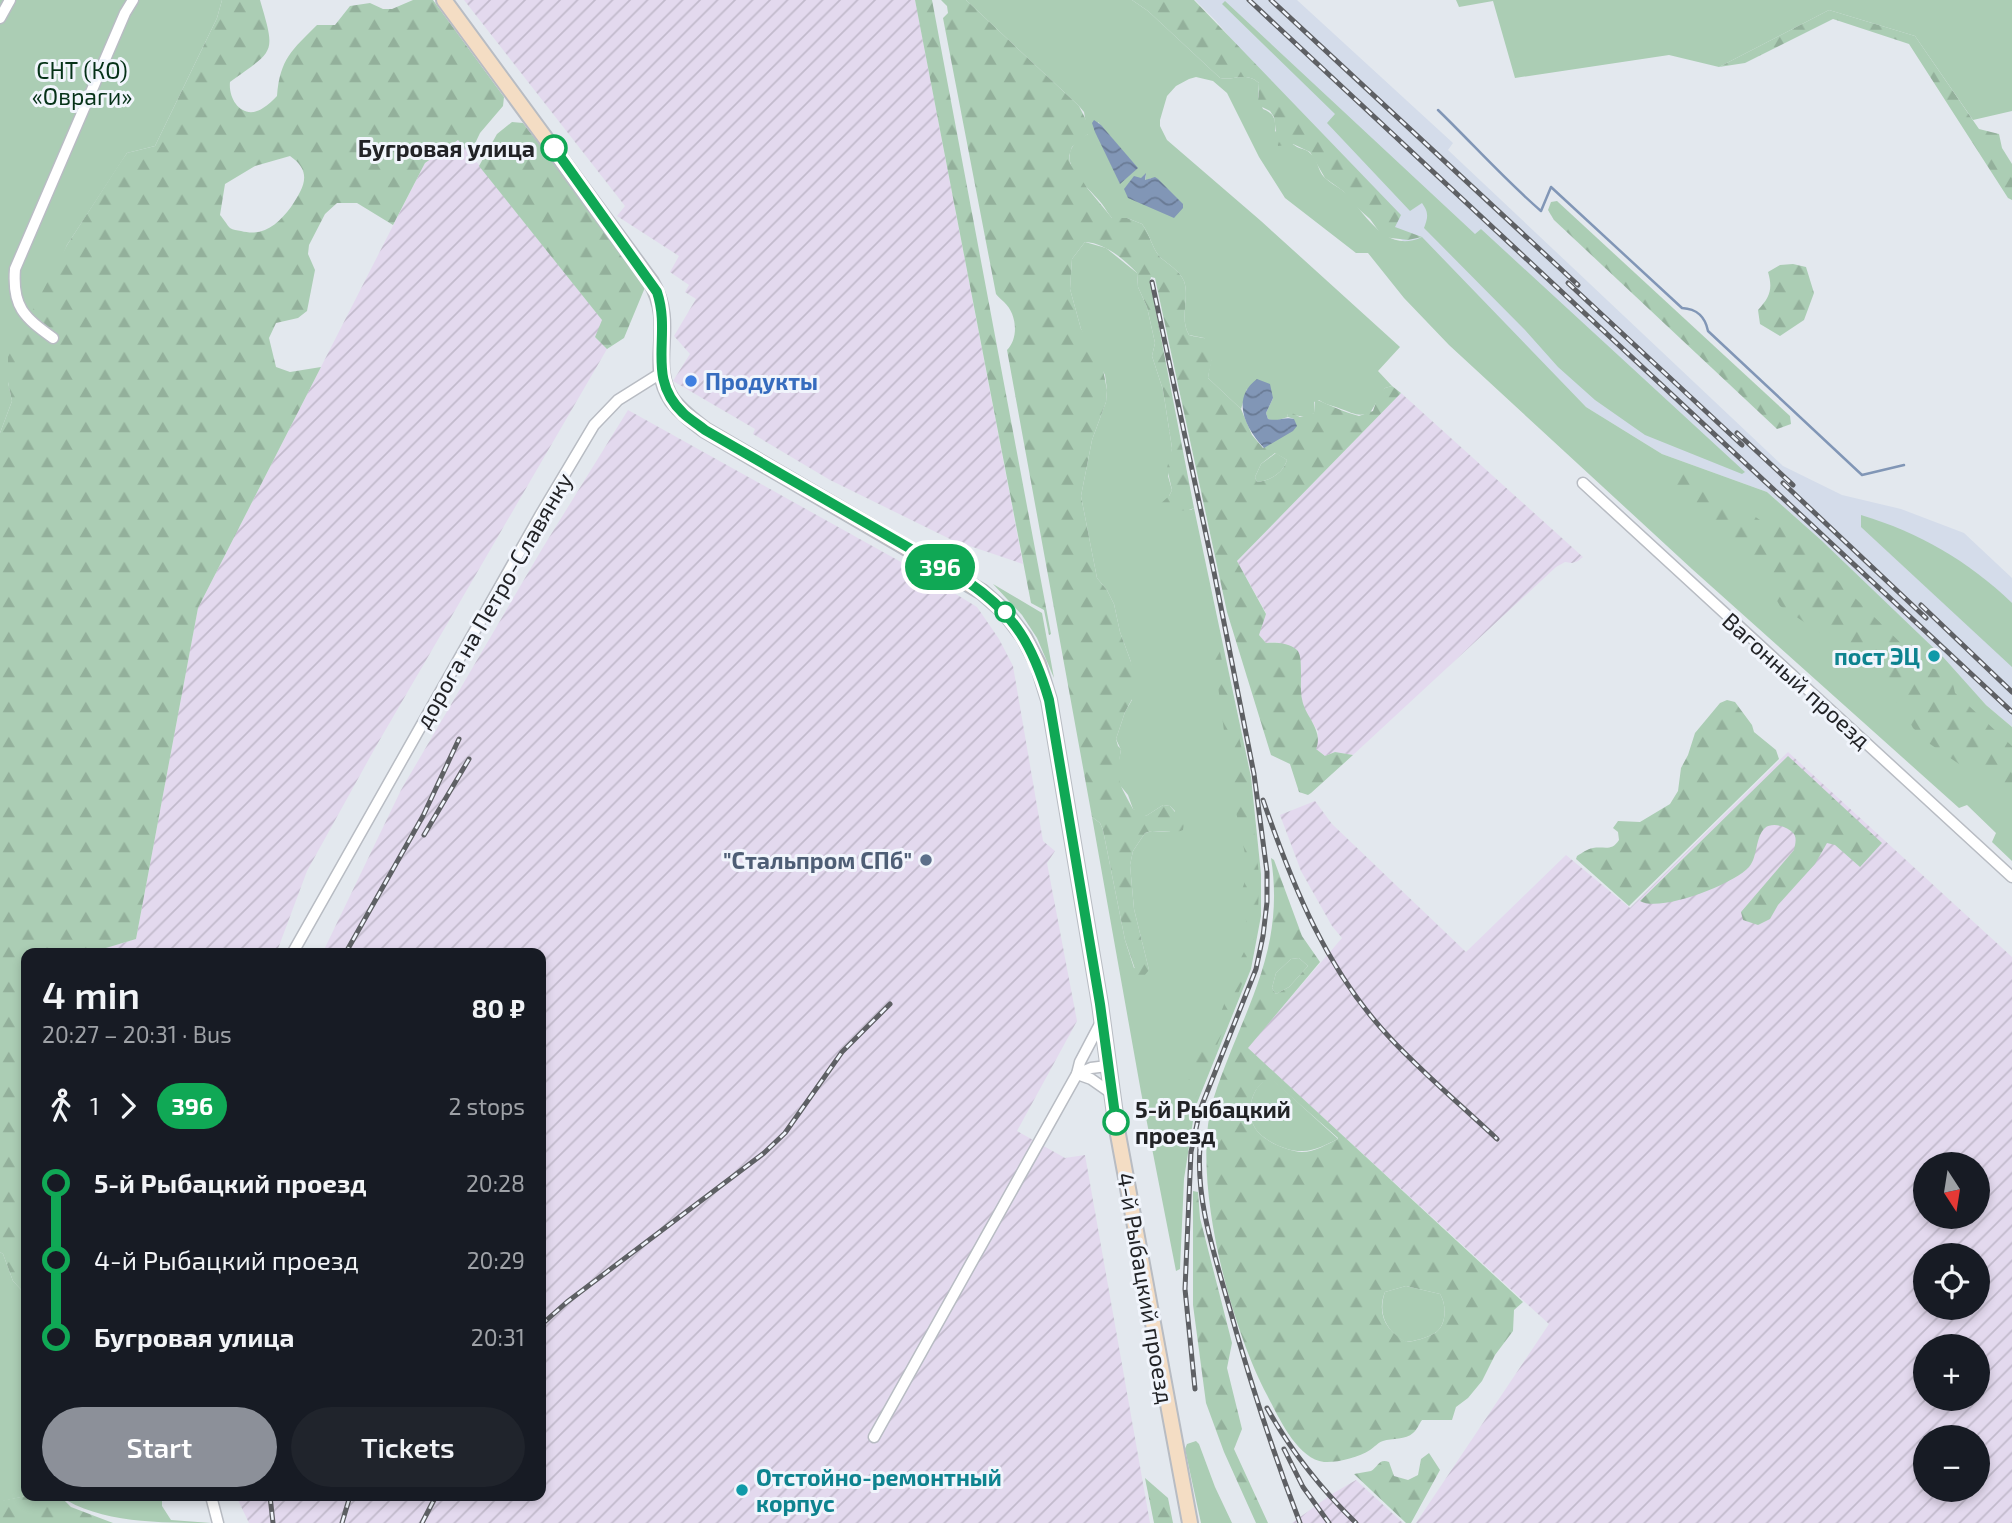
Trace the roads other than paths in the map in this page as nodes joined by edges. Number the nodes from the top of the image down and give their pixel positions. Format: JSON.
{"nodes":[{"id":1,"x":10,"y":0,"type":"edge"},
{"id":2,"x":133,"y":0,"type":"edge"},
{"id":3,"x":444,"y":0,"type":"edge"},
{"id":4,"x":0,"y":18,"type":"edge"},
{"id":5,"x":53,"y":338,"type":"dead end"},
{"id":6,"x":661,"y":373,"type":"junction"},
{"id":7,"x":1583,"y":483,"type":"dead end"},
{"id":8,"x":2012,"y":877,"type":"edge"},
{"id":9,"x":295,"y":948,"type":"edge"},
{"id":10,"x":1101,"y":1023,"type":"junction"},
{"id":11,"x":1107,"y":1066,"type":"junction"},
{"id":12,"x":1077,"y":1074,"type":"junction"},
{"id":13,"x":1111,"y":1093,"type":"junction"},
{"id":14,"x":874,"y":1437,"type":"dead end"},
{"id":15,"x":212,"y":1501,"type":"edge"},
{"id":16,"x":218,"y":1523,"type":"edge"},
{"id":17,"x":1190,"y":1523,"type":"edge"}],
"edges":[{"from":1,"to":4,"type":"street"},
{"from":2,"to":5,"type":"street"},
{"from":3,"to":6,"type":"street"},
{"from":6,"to":9,"type":"street","name":"дорога на Петро-Славянку"},
{"from":6,"to":10,"type":"street","name":"4-й Рыбацкий проезд"},
{"from":7,"to":8,"type":"street","name":"Вагонный проезд"},
{"from":10,"to":11,"type":"street","name":"4-й Рыбацкий проезд"},
{"from":10,"to":12,"type":"street"},
{"from":11,"to":12,"type":"street"},
{"from":11,"to":13,"type":"street","name":"4-й Рыбацкий проезд"},
{"from":12,"to":13,"type":"street"},
{"from":12,"to":14,"type":"street"},
{"from":13,"to":17,"type":"street","name":"4-й Рыбацкий проезд"},
{"from":15,"to":16,"type":"street"}]}
